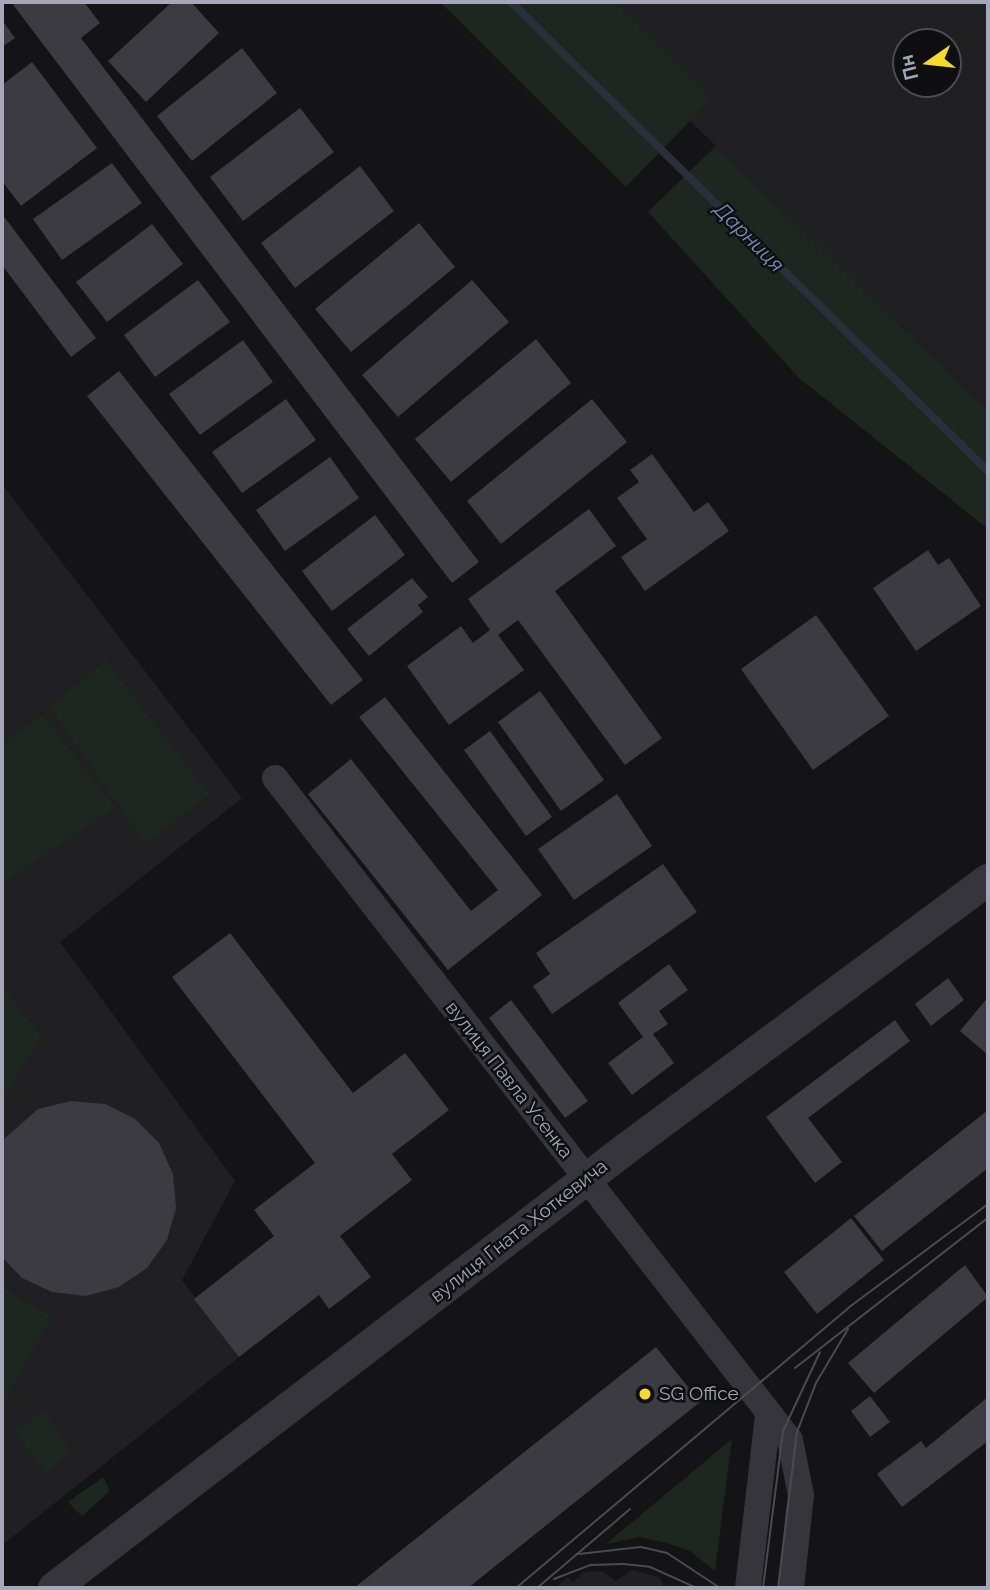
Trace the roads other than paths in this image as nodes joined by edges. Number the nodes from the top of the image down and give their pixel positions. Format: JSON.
{"nodes":[{"id":1,"x":275,"y":778,"type":"dead end"},
{"id":2,"x":988,"y":880,"type":"edge"},
{"id":3,"x":586,"y":1180,"type":"junction"},
{"id":4,"x":768,"y":1416,"type":"junction"},
{"id":5,"x":54,"y":1588,"type":"edge"},
{"id":6,"x":748,"y":1588,"type":"edge"},
{"id":7,"x":790,"y":1588,"type":"edge"}],
"edges":[{"from":1,"to":3,"type":"street","name":"вулиця Павла Усенка"},
{"from":2,"to":3,"type":"street","name":"вулиця Гната Хоткевича"},
{"from":3,"to":4,"type":"street","name":"вулиця Павла Усенка"},
{"from":3,"to":5,"type":"street","name":"вулиця Гната Хоткевича"},
{"from":4,"to":6,"type":"street"},
{"from":4,"to":7,"type":"street","name":"вулиця Павла Усенка"}]}
